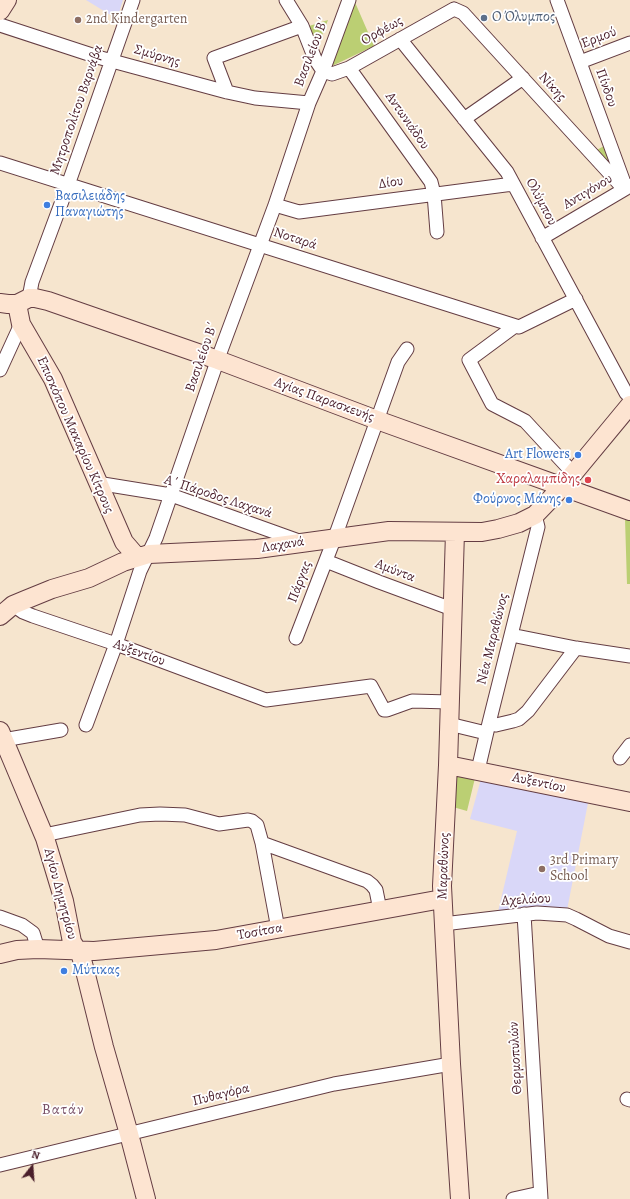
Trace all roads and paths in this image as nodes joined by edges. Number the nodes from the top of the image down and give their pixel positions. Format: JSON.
{"nodes":[{"id":1,"x":7,"y":0,"type":"edge"},
{"id":2,"x":133,"y":0,"type":"edge"},
{"id":3,"x":286,"y":0,"type":"edge"},
{"id":4,"x":349,"y":0,"type":"edge"},
{"id":5,"x":556,"y":0,"type":"edge"},
{"id":6,"x":454,"y":4,"type":"edge"},
{"id":7,"x":0,"y":11,"type":"edge"},
{"id":8,"x":0,"y":25,"type":"edge"},
{"id":9,"x":302,"y":26,"type":"junction"},
{"id":10,"x":400,"y":40,"type":"junction"},
{"id":11,"x":630,"y":43,"type":"edge"},
{"id":12,"x":111,"y":60,"type":"junction"},
{"id":13,"x":580,"y":62,"type":"junction"},
{"id":14,"x":349,"y":68,"type":"junction"},
{"id":15,"x":323,"y":71,"type":"junction"},
{"id":16,"x":523,"y":78,"type":"junction"},
{"id":17,"x":227,"y":92,"type":"junction"},
{"id":18,"x":309,"y":103,"type":"junction"},
{"id":19,"x":464,"y":119,"type":"junction"},
{"id":20,"x":0,"y":163,"type":"edge"},
{"id":21,"x":513,"y":184,"type":"junction"},
{"id":22,"x":68,"y":185,"type":"junction"},
{"id":23,"x":627,"y":188,"type":"edge"},
{"id":24,"x":434,"y":194,"type":"junction"},
{"id":25,"x":275,"y":205,"type":"junction"},
{"id":26,"x":438,"y":232,"type":"dead end"},
{"id":27,"x":542,"y":238,"type":"junction"},
{"id":28,"x":260,"y":245,"type":"junction"},
{"id":29,"x":576,"y":299,"type":"junction"},
{"id":30,"x":15,"y":302,"type":"edge"},
{"id":31,"x":21,"y":324,"type":"junction"},
{"id":32,"x":515,"y":326,"type":"junction"},
{"id":33,"x":407,"y":349,"type":"dead end"},
{"id":34,"x":218,"y":360,"type":"junction"},
{"id":35,"x":0,"y":370,"type":"edge"},
{"id":36,"x":630,"y":397,"type":"edge"},
{"id":37,"x":630,"y":405,"type":"edge"},
{"id":38,"x":377,"y":420,"type":"junction"},
{"id":39,"x":568,"y":480,"type":"junction"},
{"id":40,"x":97,"y":483,"type":"junction"},
{"id":41,"x":171,"y":495,"type":"junction"},
{"id":42,"x":630,"y":511,"type":"edge"},
{"id":43,"x":535,"y":516,"type":"junction"},
{"id":44,"x":455,"y":532,"type":"junction"},
{"id":45,"x":335,"y":537,"type":"junction"},
{"id":46,"x":304,"y":542,"type":"junction"},
{"id":47,"x":143,"y":555,"type":"junction"},
{"id":48,"x":326,"y":560,"type":"junction"},
{"id":49,"x":452,"y":609,"type":"junction"},
{"id":50,"x":7,"y":610,"type":"edge"},
{"id":51,"x":511,"y":636,"type":"junction"},
{"id":52,"x":296,"y":638,"type":"dead end"},
{"id":53,"x":116,"y":644,"type":"junction"},
{"id":54,"x":576,"y":648,"type":"junction"},
{"id":55,"x":630,"y":656,"type":"edge"},
{"id":56,"x":450,"y":702,"type":"junction"},
{"id":57,"x":449,"y":724,"type":"junction"},
{"id":58,"x":86,"y":725,"type":"dead end"},
{"id":59,"x":488,"y":728,"type":"junction"},
{"id":60,"x":61,"y":730,"type":"dead end"},
{"id":61,"x":2,"y":736,"type":"edge"},
{"id":62,"x":630,"y":745,"type":"edge"},
{"id":63,"x":620,"y":758,"type":"dead end"},
{"id":64,"x":448,"y":765,"type":"junction"},
{"id":65,"x":478,"y":770,"type":"junction"},
{"id":66,"x":630,"y":802,"type":"edge"},
{"id":67,"x":44,"y":835,"type":"junction"},
{"id":68,"x":262,"y":843,"type":"junction"},
{"id":69,"x":442,"y":899,"type":"junction"},
{"id":70,"x":380,"y":910,"type":"junction"},
{"id":71,"x":524,"y":914,"type":"junction"},
{"id":72,"x":0,"y":917,"type":"edge"},
{"id":73,"x":443,"y":924,"type":"junction"},
{"id":74,"x":278,"y":929,"type":"junction"},
{"id":75,"x":630,"y":942,"type":"edge"},
{"id":76,"x":38,"y":949,"type":"junction"},
{"id":77,"x":77,"y":952,"type":"junction"},
{"id":78,"x":0,"y":954,"type":"edge"},
{"id":79,"x":451,"y":1064,"type":"junction"},
{"id":80,"x":129,"y":1134,"type":"junction"},
{"id":81,"x":0,"y":1165,"type":"edge"},
{"id":82,"x":540,"y":1196,"type":"edge"},
{"id":83,"x":146,"y":1199,"type":"edge"},
{"id":84,"x":460,"y":1199,"type":"edge"},
{"id":85,"x":513,"y":1199,"type":"edge"}],
"edges":[{"from":1,"to":7,"type":"street"},
{"from":2,"to":12,"type":"street","name":"Μητροπολίτου Βαρνάβα"},
{"from":3,"to":9,"type":"street"},
{"from":4,"to":15,"type":"street","name":"Βασιλείου Β΄"},
{"from":5,"to":13,"type":"street","name":"Πίνδου"},
{"from":6,"to":10,"type":"street","name":"Ορφέως"},
{"from":6,"to":16,"type":"street","name":"Νίκης"},
{"from":8,"to":12,"type":"street","name":"Σμύρνης"},
{"from":9,"to":15,"type":"street"},
{"from":9,"to":17,"type":"street"},
{"from":10,"to":14,"type":"street","name":"Ορφέως"},
{"from":10,"to":19,"type":"street","name":"Ολύμπου"},
{"from":11,"to":13,"type":"street","name":"Ερμού"},
{"from":12,"to":17,"type":"street","name":"Σμύρνης"},
{"from":12,"to":22,"type":"street","name":"Μητροπολίτου Βαρνάβα"},
{"from":13,"to":23,"type":"street","name":"Πίνδου"},
{"from":14,"to":15,"type":"street","name":"Ορφέως"},
{"from":14,"to":24,"type":"street","name":"Αντωνιάδου"},
{"from":15,"to":18,"type":"street","name":"Βασιλείου Β΄"},
{"from":16,"to":19,"type":"street"},
{"from":16,"to":23,"type":"street","name":"Νίκης"},
{"from":17,"to":18,"type":"street","name":"Σμύρνης"},
{"from":18,"to":25,"type":"street","name":"Βασιλείου Β΄"},
{"from":19,"to":21,"type":"street","name":"Ολύμπου"},
{"from":20,"to":22,"type":"street","name":"Νοταρά"},
{"from":21,"to":24,"type":"street","name":"Δίου"},
{"from":21,"to":27,"type":"street","name":"Ολύμπου"},
{"from":22,"to":28,"type":"street","name":"Νοταρά"},
{"from":22,"to":30,"type":"street","name":"Μητροπολίτου Βαρνάβα"},
{"from":23,"to":27,"type":"street","name":"Αντιγόνου"},
{"from":24,"to":25,"type":"street","name":"Δίου"},
{"from":24,"to":26,"type":"street","name":"Αντωνιάδου"},
{"from":25,"to":28,"type":"street","name":"Βασιλείου Β΄"},
{"from":27,"to":29,"type":"street","name":"Ολύμπου"},
{"from":28,"to":32,"type":"street","name":"Νοταρά"},
{"from":28,"to":34,"type":"street","name":"Βασιλείου Β΄"},
{"from":29,"to":32,"type":"street"},
{"from":29,"to":36,"type":"street","name":"Ολύμπου"},
{"from":30,"to":31,"type":"street","name":"Επισκόπου Μακαρίου Κίτρους"},
{"from":30,"to":34,"type":"street","name":"Αγίας Παρασκευής"},
{"from":31,"to":35,"type":"street"},
{"from":31,"to":40,"type":"street","name":"Επισκόπου Μακαρίου Κίτρους"},
{"from":32,"to":39,"type":"street"},
{"from":33,"to":38,"type":"street","name":"Πάργας"},
{"from":34,"to":38,"type":"street","name":"Αγίας Παρασκευής"},
{"from":34,"to":41,"type":"street","name":"Βασιλείου Β΄"},
{"from":37,"to":39,"type":"street","name":"Λαχανά"},
{"from":38,"to":39,"type":"street","name":"Αγίας Παρασκευής"},
{"from":38,"to":45,"type":"street","name":"Πάργας"},
{"from":39,"to":42,"type":"street","name":"Αγίας Παρασκευής"},
{"from":39,"to":43,"type":"street","name":"Λαχανά"},
{"from":40,"to":41,"type":"street","name":"Α΄ Πάροδος Λαχανά"},
{"from":40,"to":47,"type":"street","name":"Επισκόπου Μακαρίου Κίτρους"},
{"from":41,"to":46,"type":"street","name":"Α΄ Πάροδος Λαχανά"},
{"from":41,"to":47,"type":"street","name":"Βασιλείου Β΄"},
{"from":43,"to":44,"type":"street","name":"Λαχανά"},
{"from":43,"to":51,"type":"street","name":"Νέα Μαραθώνος"},
{"from":44,"to":45,"type":"street","name":"Λαχανά"},
{"from":44,"to":49,"type":"street","name":"Μαραθώνος"},
{"from":45,"to":46,"type":"street","name":"Λαχανά"},
{"from":45,"to":48,"type":"street","name":"Πάργας"},
{"from":46,"to":47,"type":"street","name":"Λαχανά"},
{"from":47,"to":50,"type":"street","name":"Λαχανά"},
{"from":47,"to":53,"type":"street","name":"Βασιλείου Β΄"},
{"from":48,"to":49,"type":"street","name":"Αμύντα"},
{"from":48,"to":52,"type":"street","name":"Πάργας"},
{"from":49,"to":56,"type":"street","name":"Μαραθώνος"},
{"from":50,"to":53,"type":"street","name":"Αυξεντίου"},
{"from":51,"to":54,"type":"street"},
{"from":51,"to":59,"type":"street","name":"Νέα Μαραθώνος"},
{"from":53,"to":56,"type":"street","name":"Αυξεντίου"},
{"from":53,"to":58,"type":"street","name":"Βασιλείου Β΄"},
{"from":54,"to":55,"type":"street"},
{"from":54,"to":59,"type":"street"},
{"from":56,"to":57,"type":"street","name":"Μαραθώνος"},
{"from":57,"to":59,"type":"street"},
{"from":57,"to":64,"type":"street","name":"Μαραθώνος"},
{"from":59,"to":65,"type":"street","name":"Νέα Μαραθώνος"},
{"from":60,"to":61,"type":"street"},
{"from":61,"to":67,"type":"street","name":"Αγίου Δημητρίου"},
{"from":62,"to":63,"type":"street"},
{"from":64,"to":65,"type":"street","name":"Αυξεντίου"},
{"from":64,"to":69,"type":"street","name":"Μαραθώνος"},
{"from":65,"to":66,"type":"street","name":"Αυξεντίου"},
{"from":67,"to":68,"type":"street"},
{"from":67,"to":77,"type":"street","name":"Αγίου Δημητρίου"},
{"from":68,"to":70,"type":"street"},
{"from":68,"to":74,"type":"street"},
{"from":69,"to":70,"type":"street","name":"Τοσίτσα"},
{"from":69,"to":73,"type":"street","name":"Μαραθώνος"},
{"from":70,"to":74,"type":"street","name":"Τοσίτσα"},
{"from":71,"to":73,"type":"street","name":"Αχελώου"},
{"from":71,"to":75,"type":"street","name":"Αχελώου"},
{"from":71,"to":82,"type":"street","name":"Θερμοπυλών"},
{"from":72,"to":76,"type":"street"},
{"from":73,"to":79,"type":"street","name":"Μαραθώνος"},
{"from":74,"to":77,"type":"street","name":"Τοσίτσα"},
{"from":76,"to":77,"type":"street","name":"Τοσίτσα"},
{"from":76,"to":78,"type":"street","name":"Τοσίτσα"},
{"from":77,"to":80,"type":"street","name":"Αγίου Δημητρίου"},
{"from":79,"to":80,"type":"street","name":"Πυθαγόρα"},
{"from":79,"to":84,"type":"street","name":"Μαραθώνος"},
{"from":80,"to":81,"type":"street","name":"Πυθαγόρα"},
{"from":80,"to":83,"type":"street","name":"Αγίου Δημητρίου"},
{"from":82,"to":85,"type":"street"}]}
